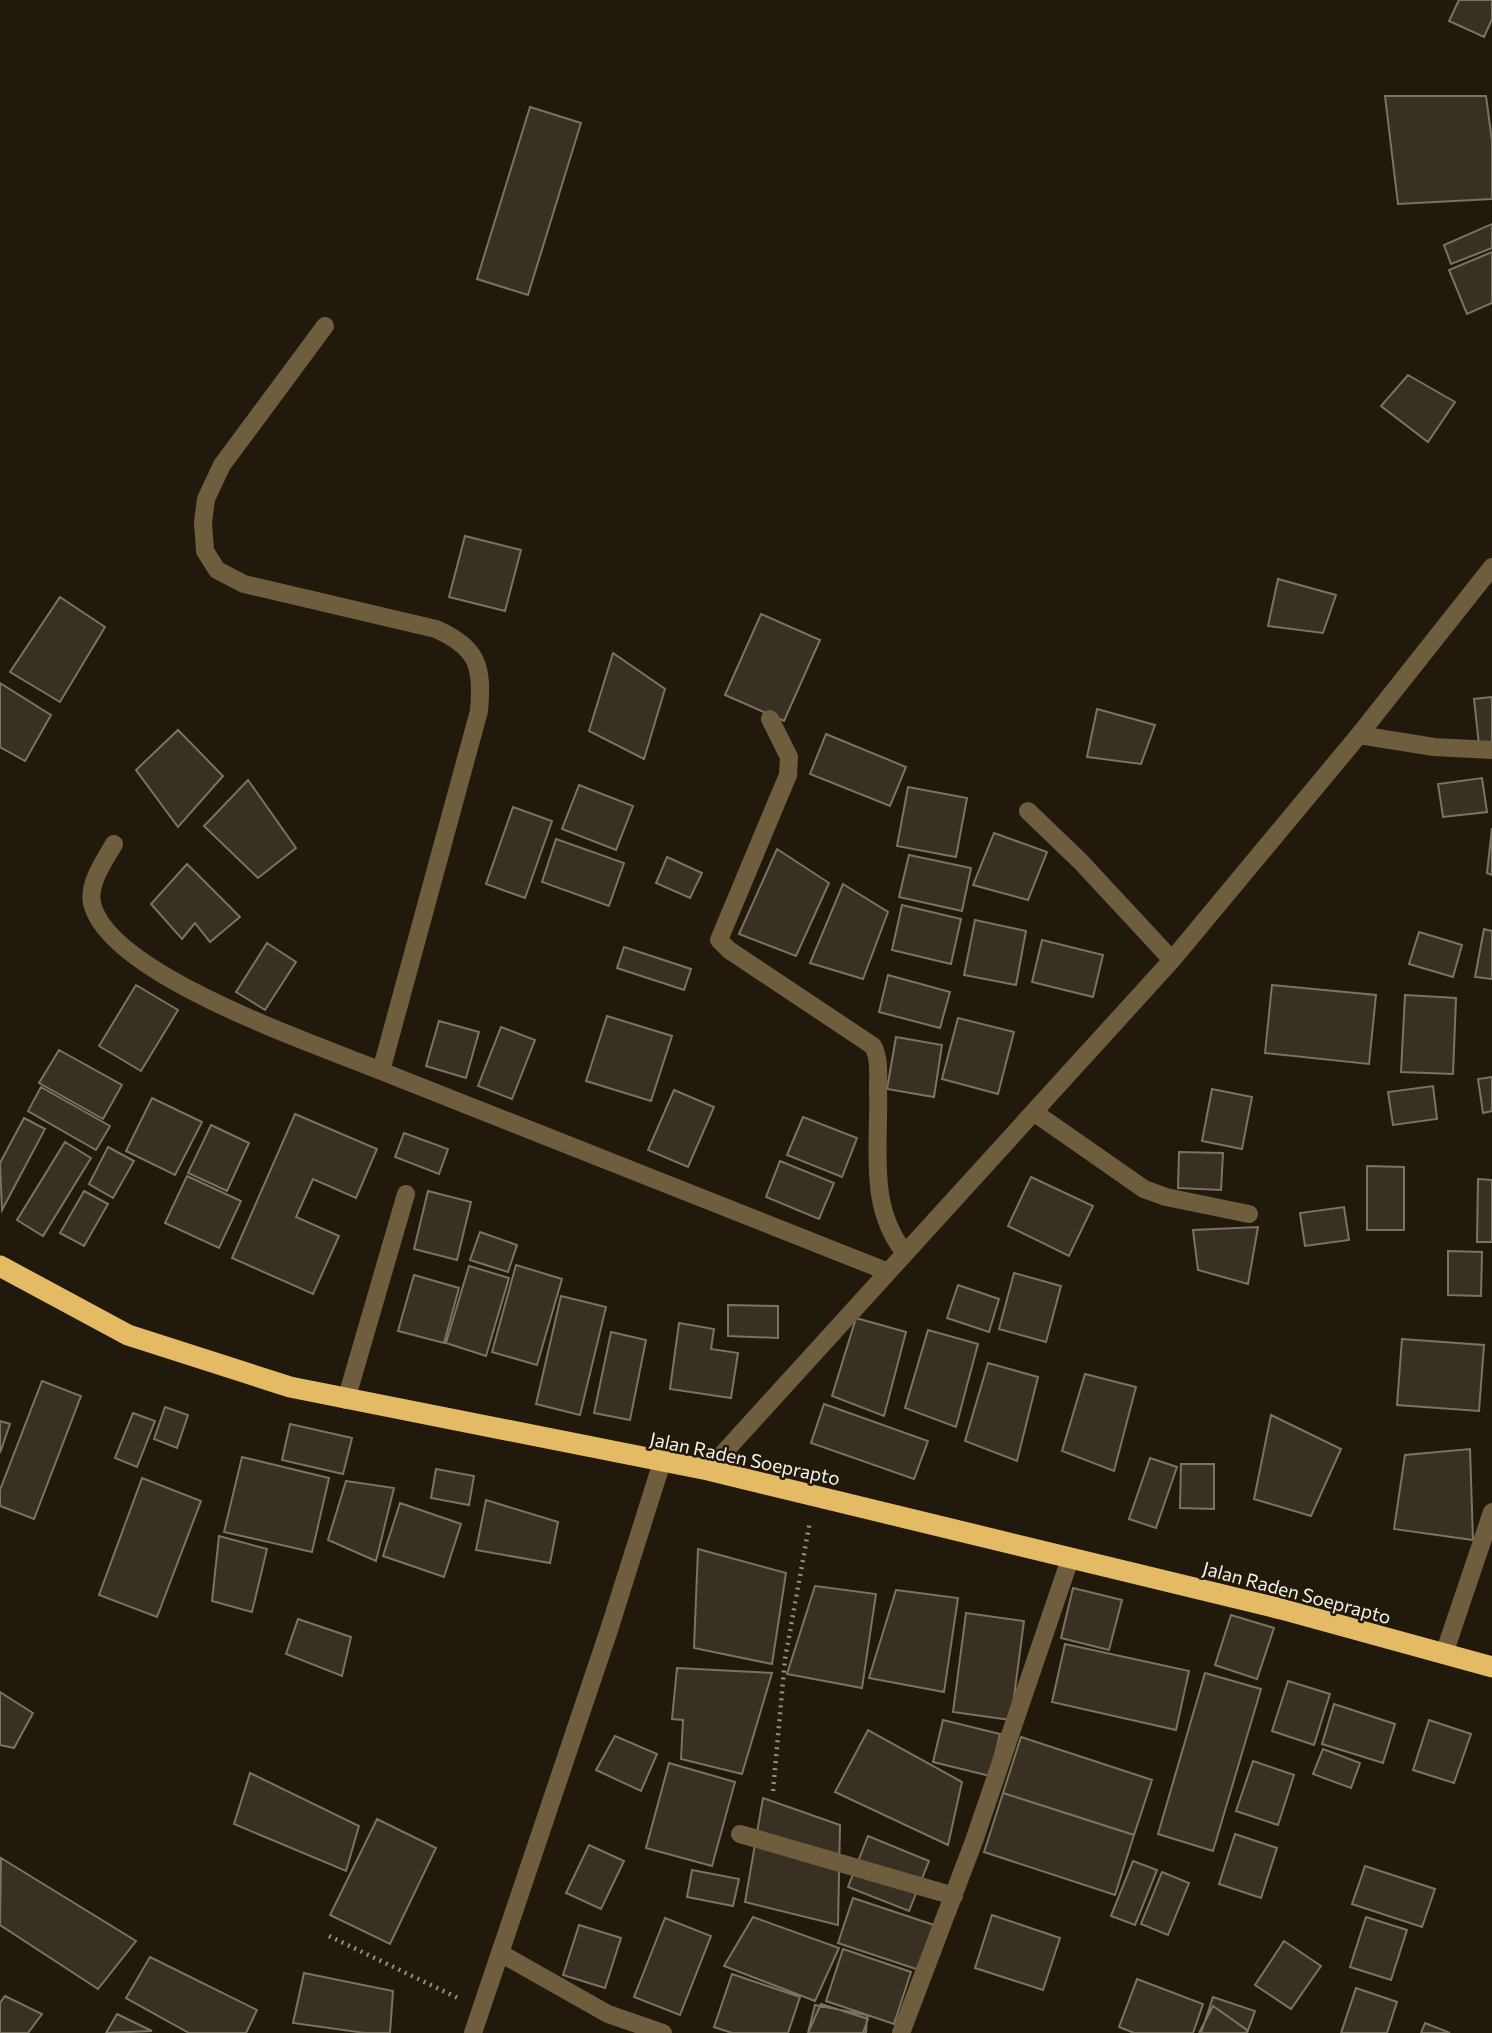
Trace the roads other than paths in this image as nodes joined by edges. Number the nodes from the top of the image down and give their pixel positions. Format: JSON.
{"nodes":[{"id":1,"x":325,"y":326,"type":"dead end"},
{"id":2,"x":1492,"y":567,"type":"edge"},
{"id":3,"x":770,"y":719,"type":"dead end"},
{"id":4,"x":1359,"y":735,"type":"junction"},
{"id":5,"x":1492,"y":750,"type":"edge"},
{"id":6,"x":1028,"y":811,"type":"dead end"},
{"id":7,"x":114,"y":844,"type":"dead end"},
{"id":8,"x":1172,"y":960,"type":"junction"},
{"id":9,"x":381,"y":1071,"type":"junction"},
{"id":10,"x":1035,"y":1113,"type":"junction"},
{"id":11,"x":405,"y":1194,"type":"dead end"},
{"id":12,"x":1249,"y":1214,"type":"dead end"},
{"id":13,"x":905,"y":1253,"type":"junction"},
{"id":14,"x":0,"y":1266,"type":"edge"},
{"id":15,"x":886,"y":1271,"type":"junction"},
{"id":16,"x":346,"y":1400,"type":"junction"},
{"id":17,"x":662,"y":1462,"type":"junction"},
{"id":18,"x":708,"y":1470,"type":"junction"},
{"id":19,"x":1492,"y":1512,"type":"edge"},
{"id":20,"x":1070,"y":1559,"type":"junction"},
{"id":21,"x":1444,"y":1654,"type":"junction"},
{"id":22,"x":1492,"y":1667,"type":"edge"},
{"id":23,"x":740,"y":1834,"type":"dead end"},
{"id":24,"x":954,"y":1896,"type":"junction"},
{"id":25,"x":500,"y":1953,"type":"junction"},
{"id":26,"x":473,"y":2033,"type":"edge"},
{"id":27,"x":663,"y":2033,"type":"edge"},
{"id":28,"x":901,"y":2033,"type":"edge"}],
"edges":[{"from":1,"to":9,"type":"street"},
{"from":2,"to":4,"type":"street"},
{"from":3,"to":13,"type":"street"},
{"from":4,"to":5,"type":"street"},
{"from":4,"to":8,"type":"street"},
{"from":6,"to":8,"type":"street"},
{"from":7,"to":9,"type":"street"},
{"from":8,"to":10,"type":"street"},
{"from":9,"to":15,"type":"street"},
{"from":10,"to":12,"type":"street"},
{"from":10,"to":13,"type":"street"},
{"from":11,"to":16,"type":"street"},
{"from":13,"to":15,"type":"street"},
{"from":14,"to":16,"type":"highway","name":"Jalan Raden Soeprapto"},
{"from":15,"to":18,"type":"street"},
{"from":16,"to":17,"type":"highway","name":"Jalan Raden Soeprapto"},
{"from":17,"to":18,"type":"highway","name":"Jalan Raden Soeprapto"},
{"from":17,"to":25,"type":"street"},
{"from":18,"to":20,"type":"highway","name":"Jalan Raden Soeprapto"},
{"from":19,"to":21,"type":"street"},
{"from":20,"to":21,"type":"highway","name":"Jalan Raden Soeprapto"},
{"from":20,"to":24,"type":"street"},
{"from":21,"to":22,"type":"highway","name":"Jalan Raden Soeprapto"},
{"from":23,"to":24,"type":"street"},
{"from":24,"to":28,"type":"street"},
{"from":25,"to":26,"type":"street"},
{"from":25,"to":27,"type":"street"}]}
